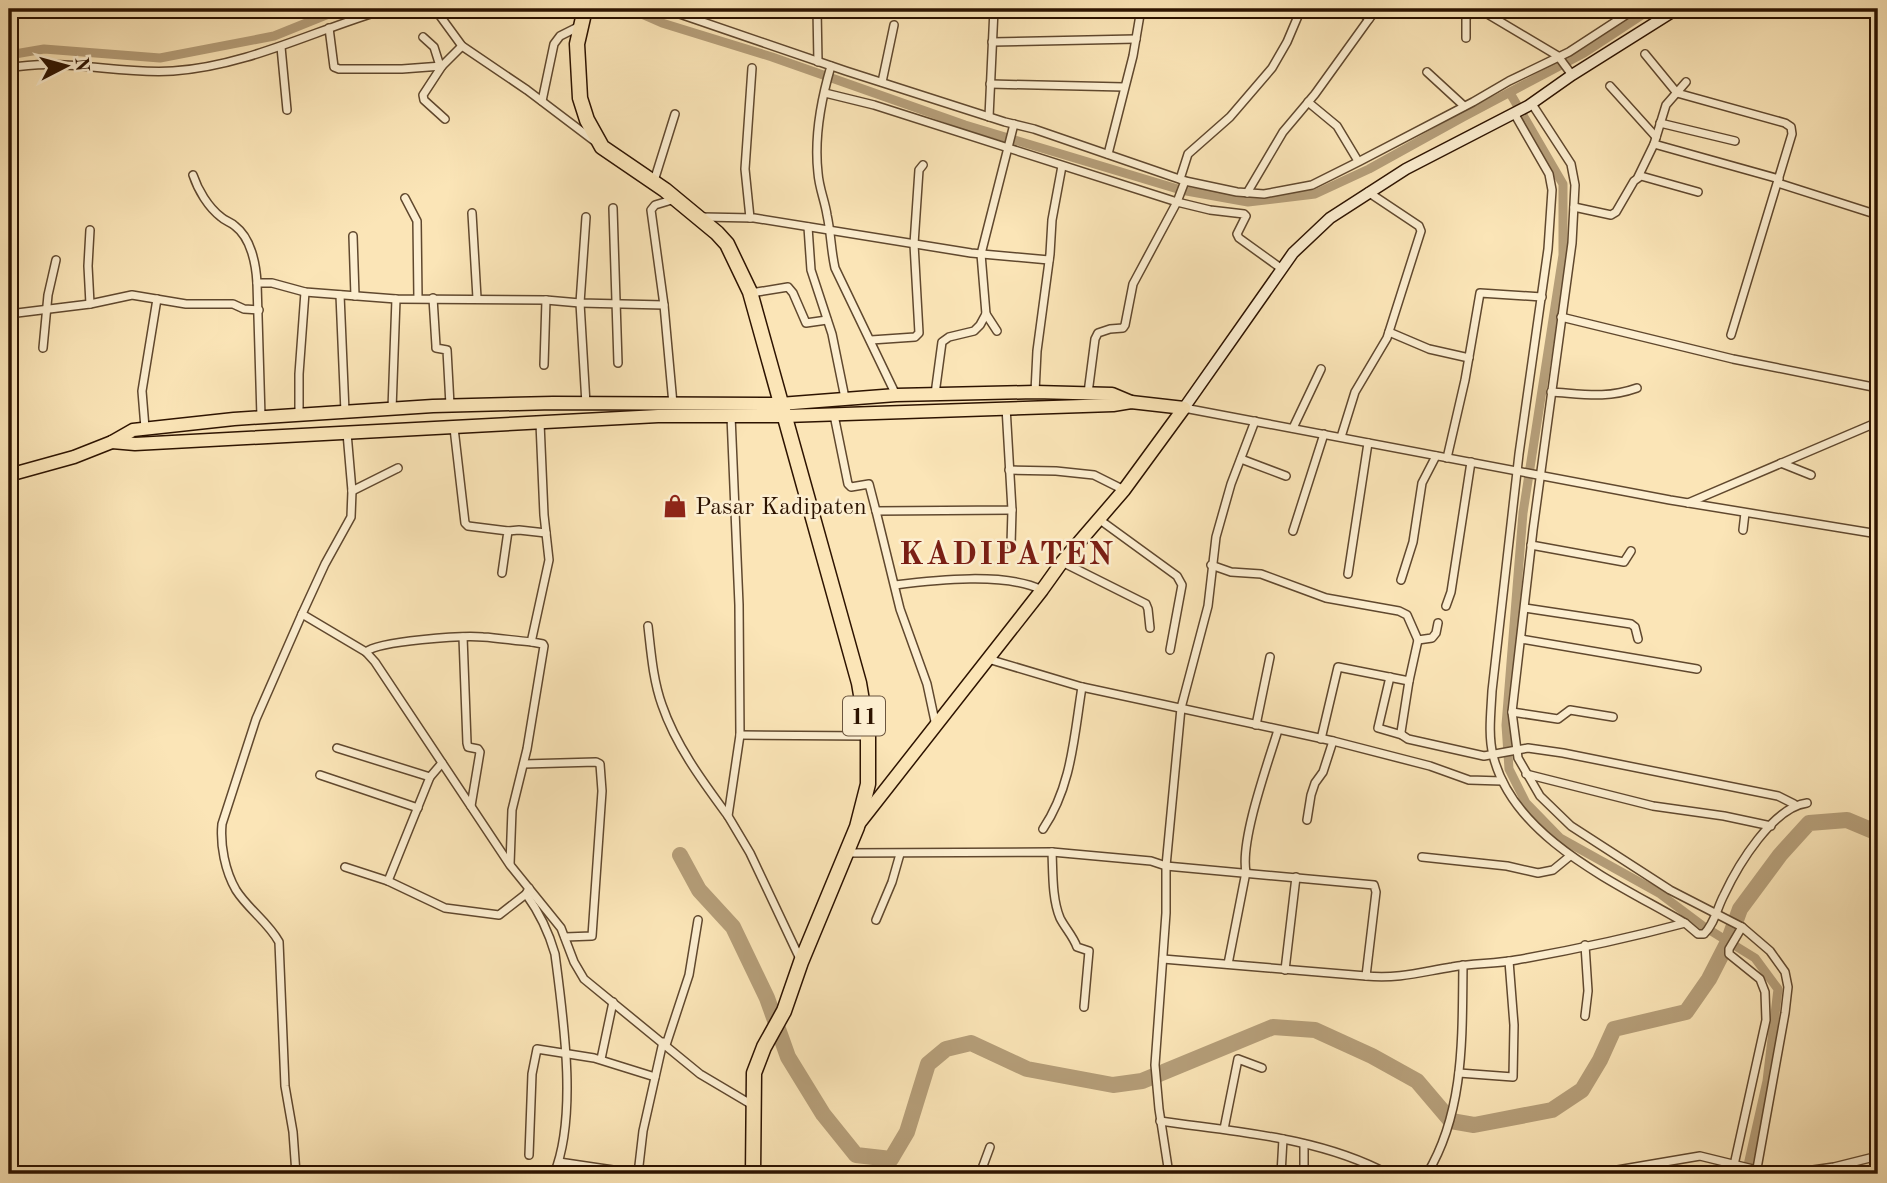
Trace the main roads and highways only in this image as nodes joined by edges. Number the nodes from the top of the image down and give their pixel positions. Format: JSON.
{"nodes":[{"id":1,"x":1677,"y":9,"type":"edge"},
{"id":2,"x":585,"y":10,"type":"edge"},
{"id":3,"x":1131,"y":402,"type":"junction"},
{"id":4,"x":433,"y":406,"type":"junction"},
{"id":5,"x":1184,"y":408,"type":"junction"},
{"id":6,"x":782,"y":410,"type":"junction"},
{"id":7,"x":360,"y":411,"type":"junction"},
{"id":8,"x":234,"y":419,"type":"junction"},
{"id":9,"x":433,"y":428,"type":"junction"},
{"id":10,"x":361,"y":432,"type":"junction"},
{"id":11,"x":235,"y":438,"type":"junction"},
{"id":12,"x":112,"y":442,"type":"junction"},
{"id":13,"x":9,"y":475,"type":"edge"},
{"id":14,"x":857,"y":827,"type":"junction"},
{"id":15,"x":753,"y":1174,"type":"edge"}],
"edges":[{"from":1,"to":5,"type":"main road"},
{"from":2,"to":6,"type":"highway","number":"11"},
{"from":3,"to":5,"type":"main road"},
{"from":3,"to":6,"type":"main road"},
{"from":3,"to":6,"type":"main road"},
{"from":4,"to":6,"type":"main road"},
{"from":4,"to":7,"type":"main road"},
{"from":4,"to":9,"type":"main road"},
{"from":5,"to":14,"type":"main road"},
{"from":6,"to":9,"type":"main road"},
{"from":6,"to":14,"type":"highway","number":"11"},
{"from":7,"to":8,"type":"main road"},
{"from":7,"to":10,"type":"main road"},
{"from":8,"to":11,"type":"main road"},
{"from":8,"to":12,"type":"main road"},
{"from":9,"to":10,"type":"main road"},
{"from":10,"to":11,"type":"main road"},
{"from":11,"to":12,"type":"main road"},
{"from":12,"to":13,"type":"main road"},
{"from":14,"to":15,"type":"highway","number":"11"}]}
